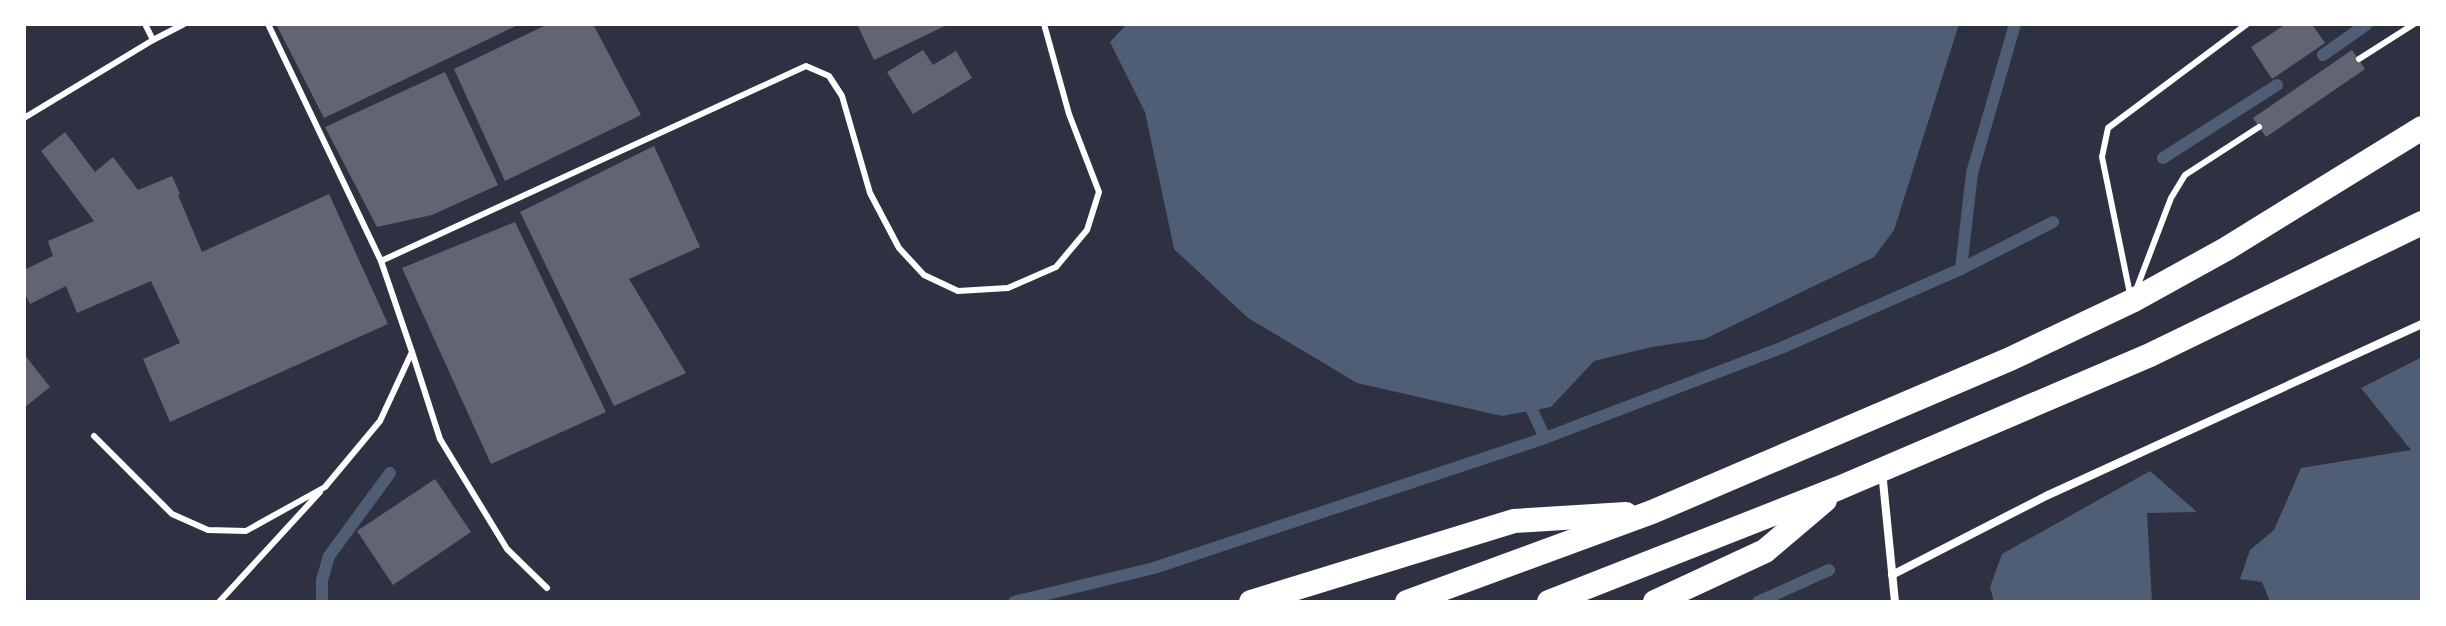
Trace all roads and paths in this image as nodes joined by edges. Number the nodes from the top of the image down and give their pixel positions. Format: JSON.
{"nodes":[{"id":1,"x":145,"y":24,"type":"edge"},
{"id":2,"x":184,"y":24,"type":"edge"},
{"id":3,"x":268,"y":24,"type":"edge"},
{"id":4,"x":1044,"y":24,"type":"edge"},
{"id":5,"x":2247,"y":24,"type":"edge"},
{"id":6,"x":2414,"y":24,"type":"edge"},
{"id":7,"x":153,"y":40,"type":"junction"},
{"id":8,"x":2359,"y":59,"type":"dead end"},
{"id":9,"x":24,"y":118,"type":"edge"},
{"id":10,"x":2259,"y":127,"type":"dead end"},
{"id":11,"x":2422,"y":128,"type":"edge"},
{"id":12,"x":2422,"y":223,"type":"edge"},
{"id":13,"x":381,"y":261,"type":"junction"},
{"id":14,"x":2132,"y":301,"type":"junction"},
{"id":15,"x":2422,"y":324,"type":"edge"},
{"id":16,"x":412,"y":352,"type":"junction"},
{"id":17,"x":94,"y":436,"type":"dead end"},
{"id":18,"x":1882,"y":470,"type":"junction"},
{"id":19,"x":325,"y":487,"type":"junction"},
{"id":20,"x":1839,"y":488,"type":"junction"},
{"id":21,"x":1652,"y":512,"type":"junction"},
{"id":22,"x":1892,"y":575,"type":"junction"},
{"id":23,"x":547,"y":588,"type":"dead end"},
{"id":24,"x":219,"y":602,"type":"edge"},
{"id":25,"x":1251,"y":602,"type":"edge"},
{"id":26,"x":1407,"y":602,"type":"edge"},
{"id":27,"x":1549,"y":602,"type":"edge"},
{"id":28,"x":1655,"y":602,"type":"edge"},
{"id":29,"x":1895,"y":602,"type":"edge"}],
"edges":[{"from":1,"to":7,"type":"lane"},
{"from":2,"to":7,"type":"lane"},
{"from":3,"to":13,"type":"lane"},
{"from":4,"to":13,"type":"lane"},
{"from":5,"to":14,"type":"lane"},
{"from":6,"to":8,"type":"lane"},
{"from":7,"to":9,"type":"lane"},
{"from":10,"to":14,"type":"lane"},
{"from":11,"to":14,"type":"highway"},
{"from":12,"to":18,"type":"highway"},
{"from":13,"to":16,"type":"lane"},
{"from":14,"to":21,"type":"highway"},
{"from":15,"to":22,"type":"street"},
{"from":16,"to":19,"type":"lane"},
{"from":16,"to":23,"type":"lane"},
{"from":17,"to":19,"type":"lane"},
{"from":18,"to":20,"type":"highway"},
{"from":18,"to":22,"type":"street"},
{"from":19,"to":24,"type":"lane"},
{"from":20,"to":27,"type":"highway"},
{"from":20,"to":28,"type":"highway"},
{"from":21,"to":25,"type":"highway"},
{"from":21,"to":26,"type":"highway"},
{"from":22,"to":29,"type":"street"}]}
